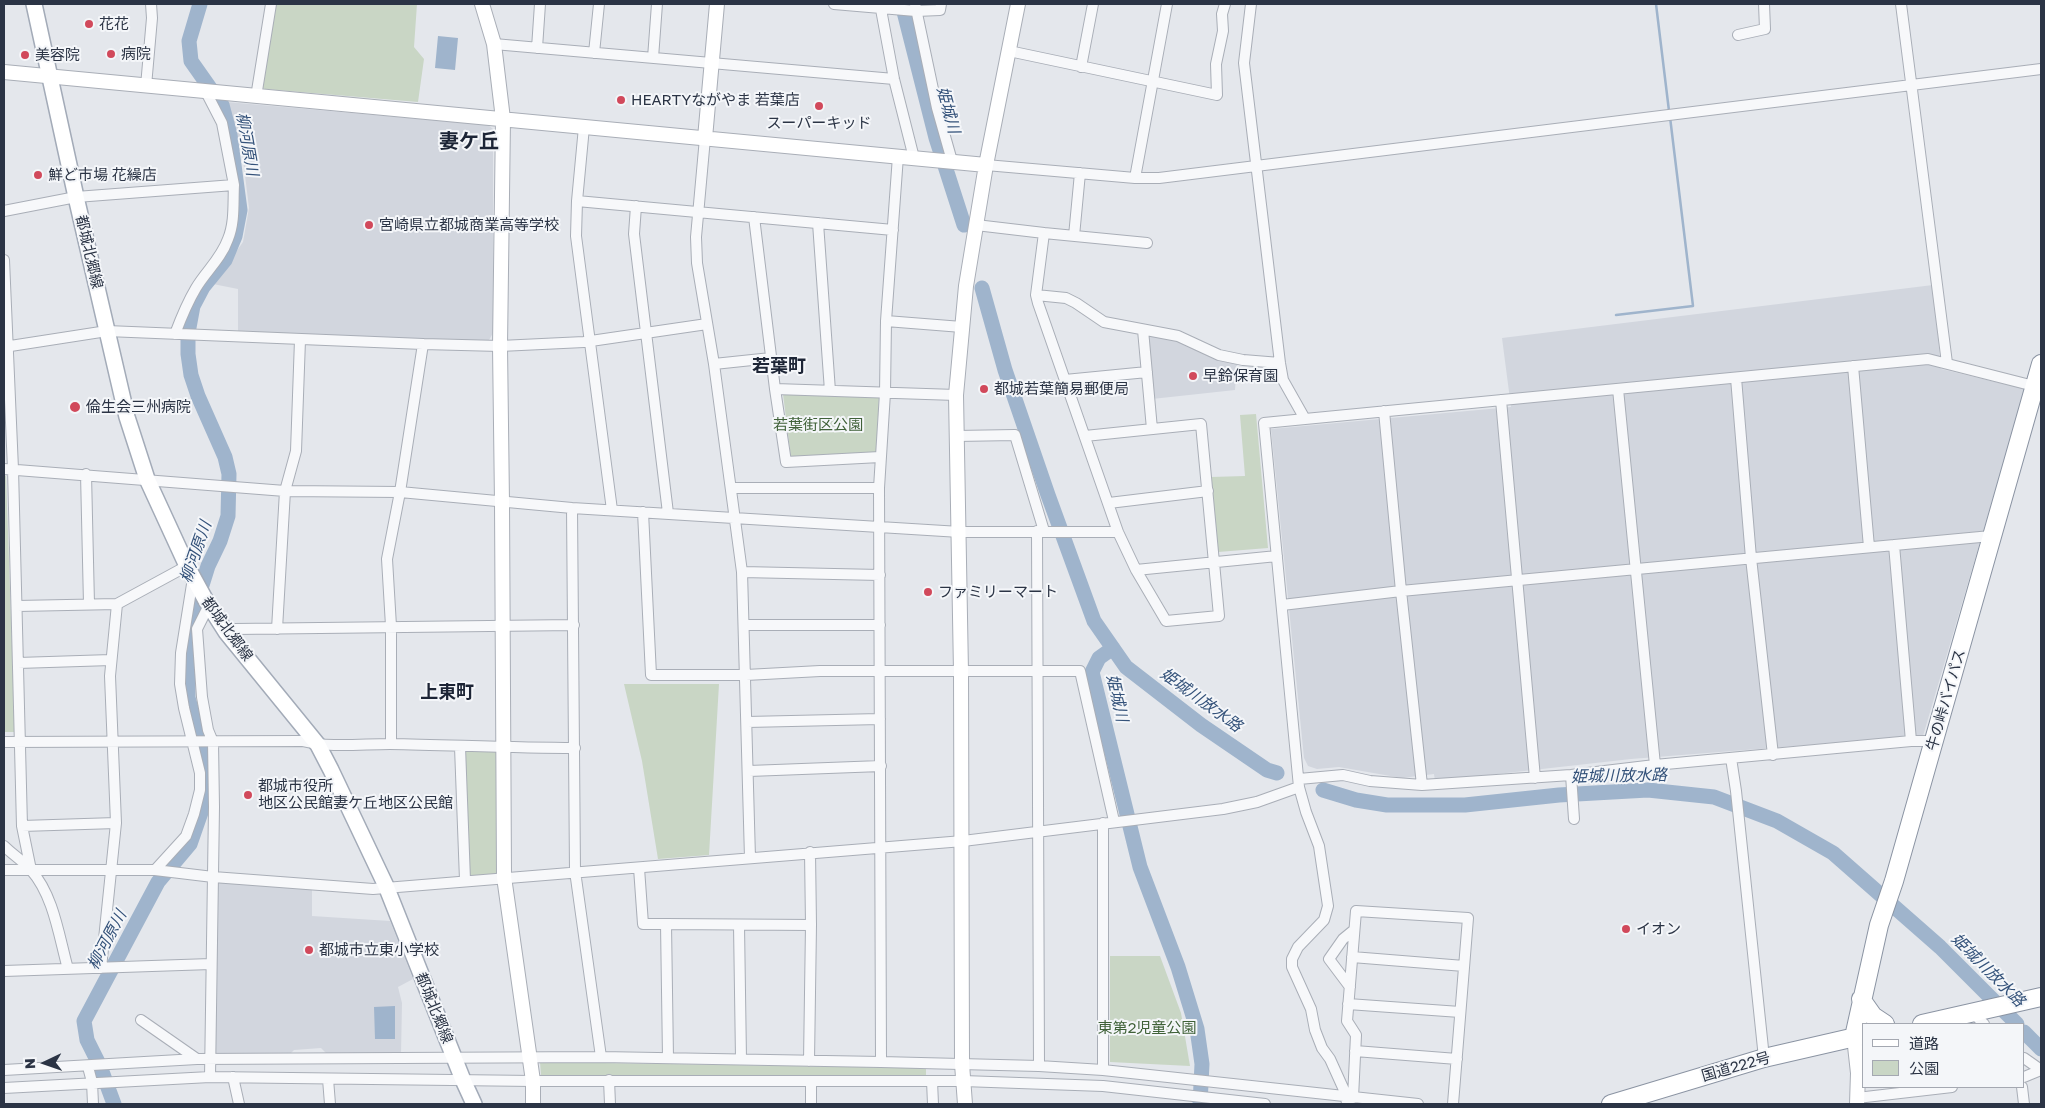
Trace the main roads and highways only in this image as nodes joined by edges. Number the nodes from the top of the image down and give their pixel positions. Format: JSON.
{"nodes":[{"id":1,"x":34,"y":4,"type":"edge"},
{"id":2,"x":2041,"y":364,"type":"edge"},
{"id":3,"x":2041,"y":997,"type":"edge"},
{"id":4,"x":1861,"y":999,"type":"junction"},
{"id":5,"x":1980,"y":1016,"type":"edge"},
{"id":6,"x":1884,"y":1023,"type":"edge"},
{"id":7,"x":1929,"y":1023,"type":"edge"},
{"id":8,"x":1859,"y":1036,"type":"edge"},
{"id":9,"x":474,"y":1104,"type":"edge"},
{"id":10,"x":1610,"y":1104,"type":"edge"}],
"edges":[{"from":1,"to":9,"type":"main road","name":"都城北郷線"},
{"from":2,"to":4,"type":"highway","name":"牛の峠バイパス"},
{"from":3,"to":5,"type":"highway"},
{"from":4,"to":6,"type":"highway"},
{"from":4,"to":8,"type":"highway","name":"牛の峠バイパス"},
{"from":5,"to":7,"type":"highway"},
{"from":8,"to":10,"type":"highway","name":"国道222号"}]}
